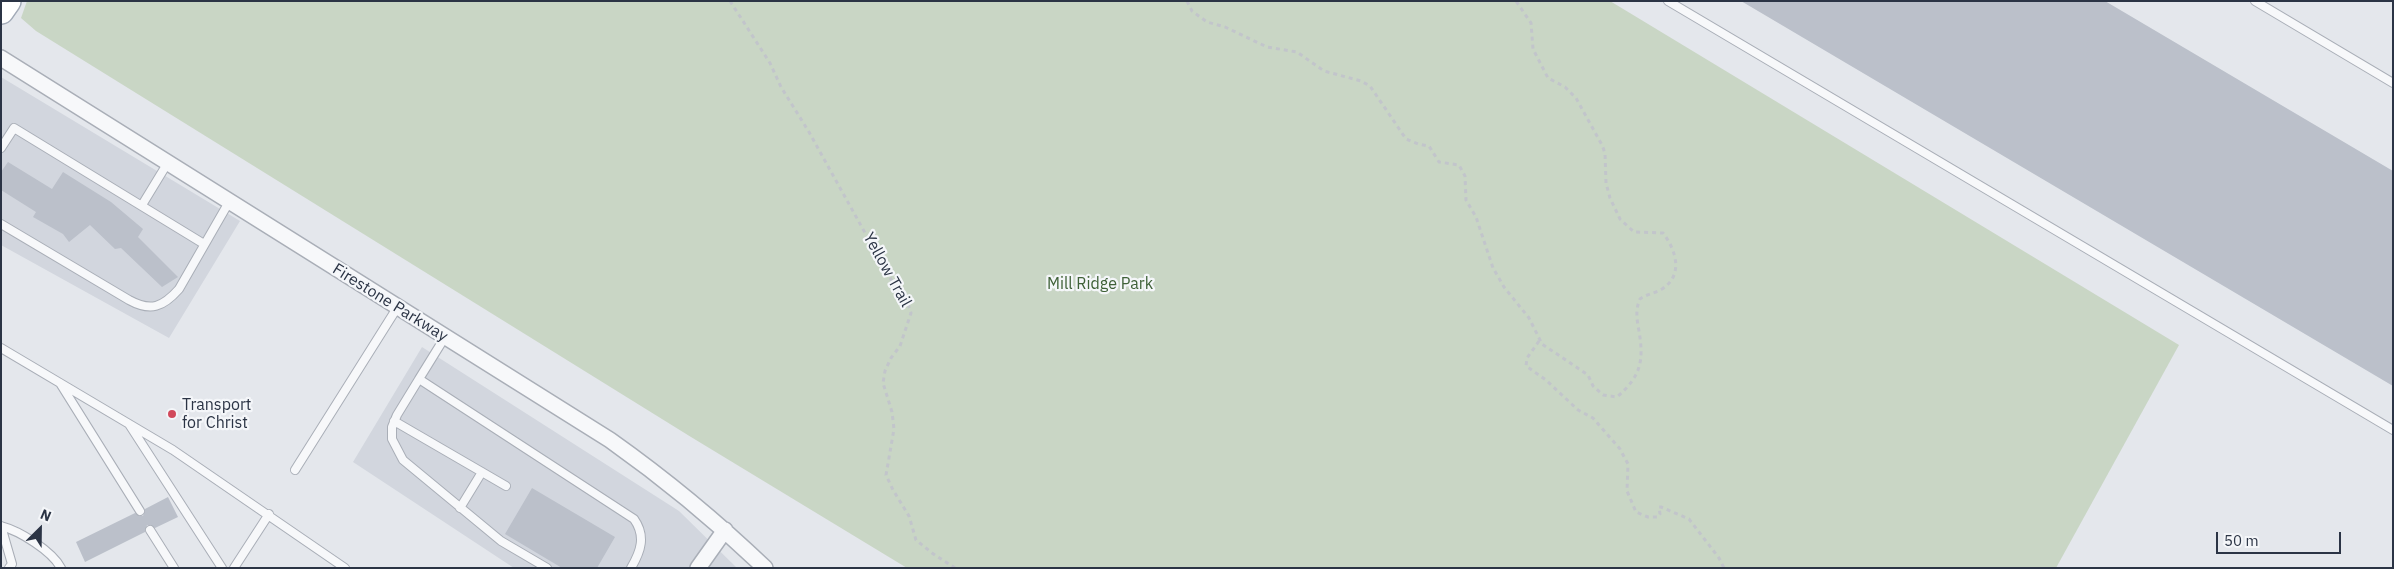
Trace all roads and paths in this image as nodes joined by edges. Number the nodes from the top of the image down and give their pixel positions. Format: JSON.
{"nodes":[{"id":1,"x":8,"y":1,"type":"edge"},
{"id":2,"x":730,"y":1,"type":"edge"},
{"id":3,"x":1187,"y":1,"type":"edge"},
{"id":4,"x":1516,"y":1,"type":"edge"},
{"id":5,"x":1668,"y":1,"type":"edge"},
{"id":6,"x":2255,"y":1,"type":"edge"},
{"id":7,"x":1,"y":11,"type":"edge"},
{"id":8,"x":1,"y":58,"type":"edge"},
{"id":9,"x":2393,"y":83,"type":"edge"},
{"id":10,"x":1,"y":148,"type":"edge"},
{"id":11,"x":168,"y":164,"type":"junction"},
{"id":12,"x":229,"y":202,"type":"junction"},
{"id":13,"x":142,"y":205,"type":"junction"},
{"id":14,"x":1,"y":224,"type":"edge"},
{"id":15,"x":204,"y":244,"type":"junction"},
{"id":16,"x":398,"y":308,"type":"junction"},
{"id":17,"x":445,"y":337,"type":"junction"},
{"id":18,"x":1539,"y":341,"type":"junction"},
{"id":19,"x":1,"y":348,"type":"edge"},
{"id":20,"x":419,"y":379,"type":"junction"},
{"id":21,"x":59,"y":382,"type":"junction"},
{"id":22,"x":394,"y":421,"type":"junction"},
{"id":23,"x":128,"y":422,"type":"junction"},
{"id":24,"x":2393,"y":430,"type":"edge"},
{"id":25,"x":295,"y":470,"type":"dead end"},
{"id":26,"x":482,"y":472,"type":"junction"},
{"id":27,"x":506,"y":486,"type":"dead end"},
{"id":28,"x":460,"y":508,"type":"junction"},
{"id":29,"x":140,"y":511,"type":"dead end"},
{"id":30,"x":269,"y":514,"type":"junction"},
{"id":31,"x":1,"y":526,"type":"edge"},
{"id":32,"x":150,"y":530,"type":"dead end"},
{"id":33,"x":725,"y":530,"type":"junction"},
{"id":34,"x":10,"y":568,"type":"edge"},
{"id":35,"x":61,"y":568,"type":"edge"},
{"id":36,"x":174,"y":568,"type":"edge"},
{"id":37,"x":222,"y":568,"type":"edge"},
{"id":38,"x":234,"y":568,"type":"edge"},
{"id":39,"x":345,"y":568,"type":"edge"},
{"id":40,"x":547,"y":568,"type":"edge"},
{"id":41,"x":631,"y":568,"type":"edge"},
{"id":42,"x":698,"y":568,"type":"edge"},
{"id":43,"x":765,"y":568,"type":"edge"},
{"id":44,"x":955,"y":568,"type":"edge"},
{"id":45,"x":1724,"y":568,"type":"edge"}],
"edges":[{"from":1,"to":7,"type":"main road"},
{"from":2,"to":44,"type":"path","name":"Yellow Trail"},
{"from":3,"to":18,"type":"path"},
{"from":4,"to":18,"type":"path"},
{"from":5,"to":24,"type":"lane"},
{"from":6,"to":9,"type":"lane"},
{"from":8,"to":11,"type":"street","name":"Firestone Parkway"},
{"from":10,"to":13,"type":"lane"},
{"from":11,"to":12,"type":"street","name":"Firestone Parkway"},
{"from":11,"to":13,"type":"lane"},
{"from":12,"to":15,"type":"lane"},
{"from":12,"to":16,"type":"street","name":"Firestone Parkway"},
{"from":13,"to":15,"type":"lane"},
{"from":14,"to":15,"type":"lane"},
{"from":16,"to":17,"type":"street","name":"Firestone Parkway"},
{"from":16,"to":25,"type":"lane"},
{"from":17,"to":20,"type":"lane"},
{"from":17,"to":33,"type":"street","name":"Firestone Parkway"},
{"from":18,"to":45,"type":"path"},
{"from":19,"to":21,"type":"lane"},
{"from":20,"to":22,"type":"lane"},
{"from":20,"to":41,"type":"lane"},
{"from":21,"to":23,"type":"lane"},
{"from":21,"to":29,"type":"lane"},
{"from":22,"to":26,"type":"lane"},
{"from":22,"to":28,"type":"lane"},
{"from":23,"to":30,"type":"lane"},
{"from":23,"to":37,"type":"lane"},
{"from":26,"to":27,"type":"lane"},
{"from":26,"to":28,"type":"lane"},
{"from":28,"to":40,"type":"lane"},
{"from":30,"to":38,"type":"lane"},
{"from":30,"to":39,"type":"lane"},
{"from":31,"to":34,"type":"lane"},
{"from":31,"to":35,"type":"lane"},
{"from":32,"to":36,"type":"lane"},
{"from":33,"to":42,"type":"street"},
{"from":33,"to":43,"type":"street","name":"Firestone Parkway"}]}
